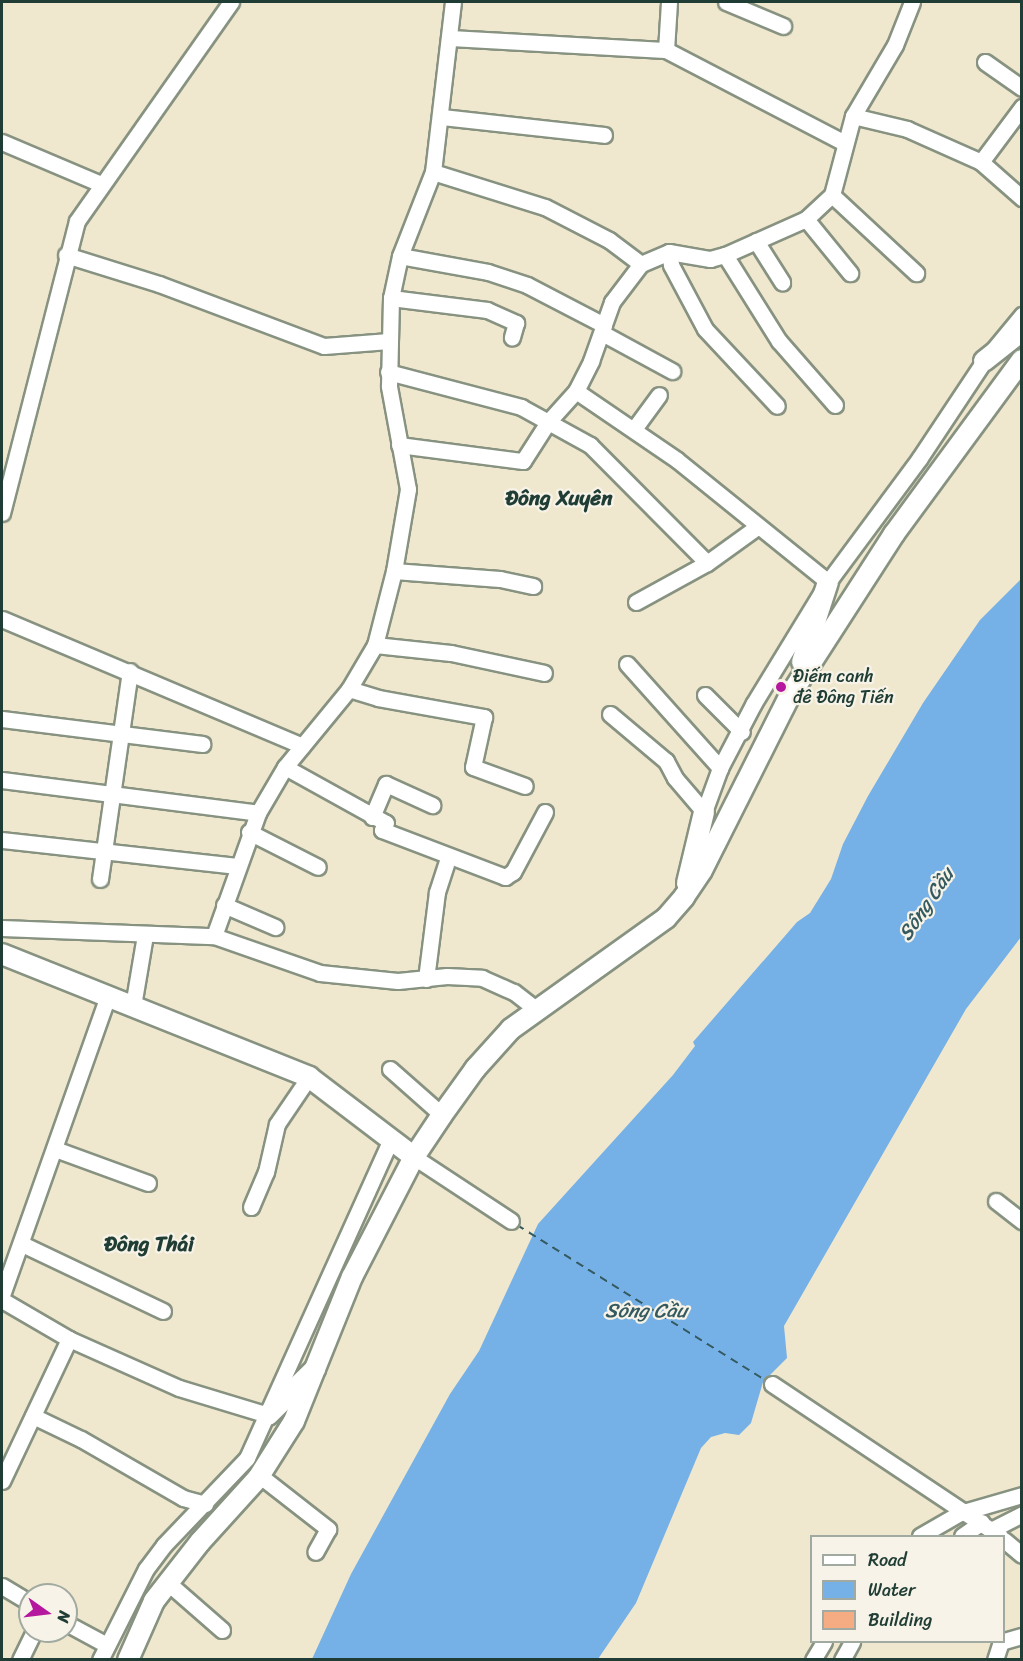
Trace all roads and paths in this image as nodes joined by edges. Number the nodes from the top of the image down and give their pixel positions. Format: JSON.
{"nodes":[{"id":1,"x":231,"y":2,"type":"edge"},
{"id":2,"x":453,"y":2,"type":"edge"},
{"id":3,"x":669,"y":2,"type":"edge"},
{"id":4,"x":726,"y":2,"type":"edge"},
{"id":5,"x":912,"y":2,"type":"edge"},
{"id":6,"x":783,"y":26,"type":"dead end"},
{"id":7,"x":449,"y":38,"type":"junction"},
{"id":8,"x":666,"y":50,"type":"junction"},
{"id":9,"x":985,"y":62,"type":"dead end"},
{"id":10,"x":1022,"y":88,"type":"edge"},
{"id":11,"x":1022,"y":107,"type":"edge"},
{"id":12,"x":853,"y":116,"type":"junction"},
{"id":13,"x":441,"y":117,"type":"junction"},
{"id":14,"x":604,"y":135,"type":"dead end"},
{"id":15,"x":2,"y":142,"type":"edge"},
{"id":16,"x":845,"y":143,"type":"junction"},
{"id":17,"x":981,"y":162,"type":"junction"},
{"id":18,"x":433,"y":172,"type":"junction"},
{"id":19,"x":101,"y":184,"type":"junction"},
{"id":20,"x":832,"y":195,"type":"junction"},
{"id":21,"x":1022,"y":198,"type":"edge"},
{"id":22,"x":806,"y":219,"type":"junction"},
{"id":23,"x":756,"y":241,"type":"junction"},
{"id":24,"x":669,"y":252,"type":"junction"},
{"id":25,"x":66,"y":255,"type":"junction"},
{"id":26,"x":725,"y":255,"type":"junction"},
{"id":27,"x":400,"y":256,"type":"junction"},
{"id":28,"x":641,"y":264,"type":"junction"},
{"id":29,"x":850,"y":273,"type":"dead end"},
{"id":30,"x":916,"y":273,"type":"dead end"},
{"id":31,"x":782,"y":282,"type":"dead end"},
{"id":32,"x":391,"y":298,"type":"junction"},
{"id":33,"x":1022,"y":315,"type":"edge"},
{"id":34,"x":603,"y":329,"type":"junction"},
{"id":35,"x":1022,"y":332,"type":"edge"},
{"id":36,"x":512,"y":337,"type":"dead end"},
{"id":37,"x":389,"y":341,"type":"junction"},
{"id":38,"x":1022,"y":360,"type":"edge"},
{"id":39,"x":984,"y":361,"type":"junction"},
{"id":40,"x":672,"y":371,"type":"dead end"},
{"id":41,"x":388,"y":372,"type":"junction"},
{"id":42,"x":576,"y":391,"type":"junction"},
{"id":43,"x":659,"y":395,"type":"dead end"},
{"id":44,"x":835,"y":405,"type":"dead end"},
{"id":45,"x":777,"y":406,"type":"dead end"},
{"id":46,"x":548,"y":422,"type":"junction"},
{"id":47,"x":634,"y":429,"type":"junction"},
{"id":48,"x":399,"y":445,"type":"junction"},
{"id":49,"x":2,"y":513,"type":"edge"},
{"id":50,"x":757,"y":527,"type":"junction"},
{"id":51,"x":707,"y":563,"type":"junction"},
{"id":52,"x":394,"y":571,"type":"junction"},
{"id":53,"x":828,"y":582,"type":"junction"},
{"id":54,"x":532,"y":586,"type":"dead end"},
{"id":55,"x":636,"y":602,"type":"dead end"},
{"id":56,"x":2,"y":619,"type":"edge"},
{"id":57,"x":375,"y":645,"type":"junction"},
{"id":58,"x":627,"y":664,"type":"dead end"},
{"id":59,"x":130,"y":671,"type":"junction"},
{"id":60,"x":544,"y":673,"type":"dead end"},
{"id":61,"x":349,"y":689,"type":"junction"},
{"id":62,"x":705,"y":695,"type":"dead end"},
{"id":63,"x":789,"y":697,"type":"junction"},
{"id":64,"x":610,"y":714,"type":"dead end"},
{"id":65,"x":2,"y":719,"type":"edge"},
{"id":66,"x":742,"y":732,"type":"junction"},
{"id":67,"x":120,"y":734,"type":"junction"},
{"id":68,"x":202,"y":744,"type":"dead end"},
{"id":69,"x":302,"y":746,"type":"junction"},
{"id":70,"x":285,"y":767,"type":"junction"},
{"id":71,"x":720,"y":768,"type":"junction"},
{"id":72,"x":2,"y":780,"type":"edge"},
{"id":73,"x":525,"y":786,"type":"dead end"},
{"id":74,"x":113,"y":794,"type":"junction"},
{"id":75,"x":432,"y":805,"type":"dead end"},
{"id":76,"x":545,"y":812,"type":"dead end"},
{"id":77,"x":704,"y":812,"type":"junction"},
{"id":78,"x":258,"y":813,"type":"junction"},
{"id":79,"x":372,"y":817,"type":"junction"},
{"id":80,"x":249,"y":832,"type":"junction"},
{"id":81,"x":2,"y":840,"type":"edge"},
{"id":82,"x":105,"y":852,"type":"junction"},
{"id":83,"x":448,"y":858,"type":"junction"},
{"id":84,"x":237,"y":866,"type":"junction"},
{"id":85,"x":318,"y":867,"type":"dead end"},
{"id":86,"x":100,"y":879,"type":"dead end"},
{"id":87,"x":684,"y":897,"type":"junction"},
{"id":88,"x":224,"y":905,"type":"junction"},
{"id":89,"x":275,"y":927,"type":"dead end"},
{"id":90,"x":2,"y":928,"type":"edge"},
{"id":91,"x":145,"y":934,"type":"junction"},
{"id":92,"x":214,"y":936,"type":"junction"},
{"id":93,"x":2,"y":954,"type":"edge"},
{"id":94,"x":426,"y":979,"type":"junction"},
{"id":95,"x":108,"y":996,"type":"junction"},
{"id":96,"x":133,"y":1006,"type":"junction"},
{"id":97,"x":536,"y":1009,"type":"junction"},
{"id":98,"x":390,"y":1069,"type":"dead end"},
{"id":99,"x":309,"y":1077,"type":"junction"},
{"id":100,"x":442,"y":1115,"type":"junction"},
{"id":101,"x":392,"y":1139,"type":"junction"},
{"id":102,"x":55,"y":1149,"type":"junction"},
{"id":103,"x":414,"y":1157,"type":"junction"},
{"id":104,"x":148,"y":1183,"type":"dead end"},
{"id":105,"x":996,"y":1201,"type":"dead end"},
{"id":106,"x":250,"y":1207,"type":"dead end"},
{"id":107,"x":511,"y":1221,"type":"dead end"},
{"id":108,"x":1022,"y":1221,"type":"edge"},
{"id":109,"x":22,"y":1244,"type":"junction"},
{"id":110,"x":2,"y":1301,"type":"edge"},
{"id":111,"x":163,"y":1311,"type":"dead end"},
{"id":112,"x":69,"y":1339,"type":"junction"},
{"id":113,"x":319,"y":1366,"type":"junction"},
{"id":114,"x":772,"y":1384,"type":"dead end"},
{"id":115,"x":268,"y":1415,"type":"junction"},
{"id":116,"x":33,"y":1416,"type":"junction"},
{"id":117,"x":260,"y":1475,"type":"junction"},
{"id":118,"x":2,"y":1481,"type":"edge"},
{"id":119,"x":1022,"y":1495,"type":"edge"},
{"id":120,"x":205,"y":1504,"type":"junction"},
{"id":121,"x":960,"y":1513,"type":"junction"},
{"id":122,"x":1022,"y":1514,"type":"edge"},
{"id":123,"x":991,"y":1530,"type":"edge"},
{"id":124,"x":922,"y":1535,"type":"edge"},
{"id":125,"x":967,"y":1535,"type":"edge"},
{"id":126,"x":1005,"y":1541,"type":"edge"},
{"id":127,"x":315,"y":1552,"type":"dead end"},
{"id":128,"x":1022,"y":1555,"type":"edge"},
{"id":129,"x":168,"y":1582,"type":"junction"},
{"id":130,"x":2,"y":1586,"type":"edge"},
{"id":131,"x":18,"y":1596,"type":"edge"},
{"id":132,"x":222,"y":1630,"type":"dead end"},
{"id":133,"x":78,"y":1631,"type":"edge"},
{"id":134,"x":139,"y":1633,"type":"junction"},
{"id":135,"x":1022,"y":1636,"type":"edge"},
{"id":136,"x":1005,"y":1640,"type":"edge"},
{"id":137,"x":27,"y":1643,"type":"edge"},
{"id":138,"x":823,"y":1643,"type":"edge"},
{"id":139,"x":845,"y":1643,"type":"edge"},
{"id":140,"x":851,"y":1643,"type":"edge"},
{"id":141,"x":1002,"y":1643,"type":"edge"},
{"id":142,"x":111,"y":1652,"type":"edge"},
{"id":143,"x":20,"y":1659,"type":"edge"},
{"id":144,"x":100,"y":1659,"type":"edge"},
{"id":145,"x":128,"y":1659,"type":"edge"},
{"id":146,"x":813,"y":1659,"type":"edge"},
{"id":147,"x":841,"y":1659,"type":"edge"},
{"id":148,"x":995,"y":1659,"type":"edge"}],
"edges":[{"from":1,"to":19,"type":"street"},
{"from":2,"to":7,"type":"street"},
{"from":3,"to":8,"type":"street"},
{"from":4,"to":6,"type":"street"},
{"from":5,"to":12,"type":"street"},
{"from":7,"to":8,"type":"street"},
{"from":7,"to":13,"type":"street"},
{"from":8,"to":16,"type":"street"},
{"from":9,"to":10,"type":"street"},
{"from":11,"to":17,"type":"street"},
{"from":12,"to":16,"type":"street"},
{"from":12,"to":17,"type":"street"},
{"from":13,"to":14,"type":"street"},
{"from":13,"to":18,"type":"street"},
{"from":15,"to":19,"type":"street"},
{"from":16,"to":20,"type":"street"},
{"from":17,"to":21,"type":"street"},
{"from":18,"to":27,"type":"street"},
{"from":18,"to":28,"type":"street"},
{"from":19,"to":25,"type":"street"},
{"from":20,"to":22,"type":"street"},
{"from":20,"to":30,"type":"street"},
{"from":22,"to":23,"type":"street"},
{"from":22,"to":29,"type":"street"},
{"from":23,"to":26,"type":"street"},
{"from":23,"to":31,"type":"street"},
{"from":24,"to":26,"type":"street"},
{"from":24,"to":28,"type":"street"},
{"from":24,"to":45,"type":"street"},
{"from":25,"to":37,"type":"street"},
{"from":25,"to":49,"type":"street"},
{"from":26,"to":44,"type":"street"},
{"from":27,"to":32,"type":"street"},
{"from":27,"to":34,"type":"street"},
{"from":28,"to":34,"type":"street"},
{"from":32,"to":36,"type":"street"},
{"from":32,"to":37,"type":"street"},
{"from":33,"to":39,"type":"street"},
{"from":34,"to":40,"type":"street"},
{"from":34,"to":42,"type":"street"},
{"from":35,"to":39,"type":"main road"},
{"from":37,"to":41,"type":"street"},
{"from":38,"to":63,"type":"main road"},
{"from":39,"to":53,"type":"street"},
{"from":41,"to":46,"type":"street"},
{"from":41,"to":48,"type":"street"},
{"from":42,"to":46,"type":"street"},
{"from":42,"to":47,"type":"street"},
{"from":43,"to":47,"type":"street"},
{"from":46,"to":48,"type":"street"},
{"from":46,"to":51,"type":"street"},
{"from":47,"to":50,"type":"street"},
{"from":48,"to":52,"type":"street"},
{"from":50,"to":51,"type":"street"},
{"from":50,"to":53,"type":"street"},
{"from":51,"to":55,"type":"street"},
{"from":52,"to":54,"type":"street"},
{"from":52,"to":57,"type":"street"},
{"from":53,"to":63,"type":"main road"},
{"from":53,"to":66,"type":"street"},
{"from":56,"to":59,"type":"street"},
{"from":57,"to":60,"type":"street"},
{"from":57,"to":61,"type":"street"},
{"from":58,"to":71,"type":"street"},
{"from":59,"to":67,"type":"street"},
{"from":59,"to":69,"type":"street"},
{"from":61,"to":69,"type":"street"},
{"from":61,"to":73,"type":"street"},
{"from":62,"to":66,"type":"street"},
{"from":63,"to":87,"type":"main road"},
{"from":64,"to":77,"type":"street"},
{"from":65,"to":67,"type":"street"},
{"from":66,"to":71,"type":"street"},
{"from":67,"to":68,"type":"street"},
{"from":67,"to":74,"type":"street"},
{"from":69,"to":70,"type":"street"},
{"from":70,"to":78,"type":"street"},
{"from":70,"to":79,"type":"street"},
{"from":71,"to":77,"type":"street"},
{"from":72,"to":74,"type":"street"},
{"from":74,"to":78,"type":"street"},
{"from":74,"to":82,"type":"street"},
{"from":75,"to":79,"type":"street"},
{"from":76,"to":83,"type":"street"},
{"from":77,"to":87,"type":"main road"},
{"from":78,"to":80,"type":"street"},
{"from":79,"to":83,"type":"street"},
{"from":80,"to":84,"type":"street"},
{"from":80,"to":85,"type":"street"},
{"from":81,"to":82,"type":"street"},
{"from":82,"to":84,"type":"street"},
{"from":82,"to":86,"type":"street"},
{"from":83,"to":94,"type":"street"},
{"from":84,"to":88,"type":"street"},
{"from":87,"to":97,"type":"main road"},
{"from":88,"to":89,"type":"street"},
{"from":88,"to":92,"type":"street"},
{"from":90,"to":91,"type":"street"},
{"from":91,"to":92,"type":"street"},
{"from":91,"to":96,"type":"street"},
{"from":92,"to":94,"type":"street"},
{"from":93,"to":95,"type":"main road"},
{"from":94,"to":97,"type":"street"},
{"from":95,"to":96,"type":"main road"},
{"from":95,"to":102,"type":"street"},
{"from":96,"to":99,"type":"main road"},
{"from":97,"to":100,"type":"main road"},
{"from":98,"to":100,"type":"street"},
{"from":99,"to":101,"type":"main road"},
{"from":99,"to":106,"type":"street"},
{"from":100,"to":103,"type":"main road"},
{"from":101,"to":103,"type":"main road"},
{"from":101,"to":115,"type":"street"},
{"from":102,"to":104,"type":"street"},
{"from":102,"to":109,"type":"street"},
{"from":103,"to":107,"type":"street"},
{"from":103,"to":113,"type":"main road"},
{"from":105,"to":108,"type":"street"},
{"from":109,"to":110,"type":"street"},
{"from":109,"to":111,"type":"street"},
{"from":110,"to":112,"type":"street"},
{"from":112,"to":115,"type":"street"},
{"from":112,"to":116,"type":"street"},
{"from":113,"to":115,"type":"main road"},
{"from":113,"to":117,"type":"main road"},
{"from":114,"to":121,"type":"street"},
{"from":115,"to":120,"type":"street"},
{"from":116,"to":118,"type":"street"},
{"from":116,"to":120,"type":"street"},
{"from":117,"to":127,"type":"street"},
{"from":117,"to":129,"type":"main road"},
{"from":119,"to":121,"type":"street"},
{"from":120,"to":142,"type":"street"},
{"from":121,"to":123,"type":"street"},
{"from":121,"to":124,"type":"street"},
{"from":122,"to":123,"type":"street"},
{"from":123,"to":125,"type":"street"},
{"from":126,"to":128,"type":"street"},
{"from":129,"to":132,"type":"street"},
{"from":129,"to":134,"type":"main road"},
{"from":130,"to":131,"type":"street"},
{"from":133,"to":142,"type":"street"},
{"from":134,"to":142,"type":"main road"},
{"from":134,"to":145,"type":"main road"},
{"from":135,"to":136,"type":"street"},
{"from":137,"to":143,"type":"street"},
{"from":138,"to":146,"type":"street"},
{"from":139,"to":147,"type":"street"},
{"from":140,"to":147,"type":"street"},
{"from":141,"to":148,"type":"street"},
{"from":142,"to":144,"type":"street"}]}
